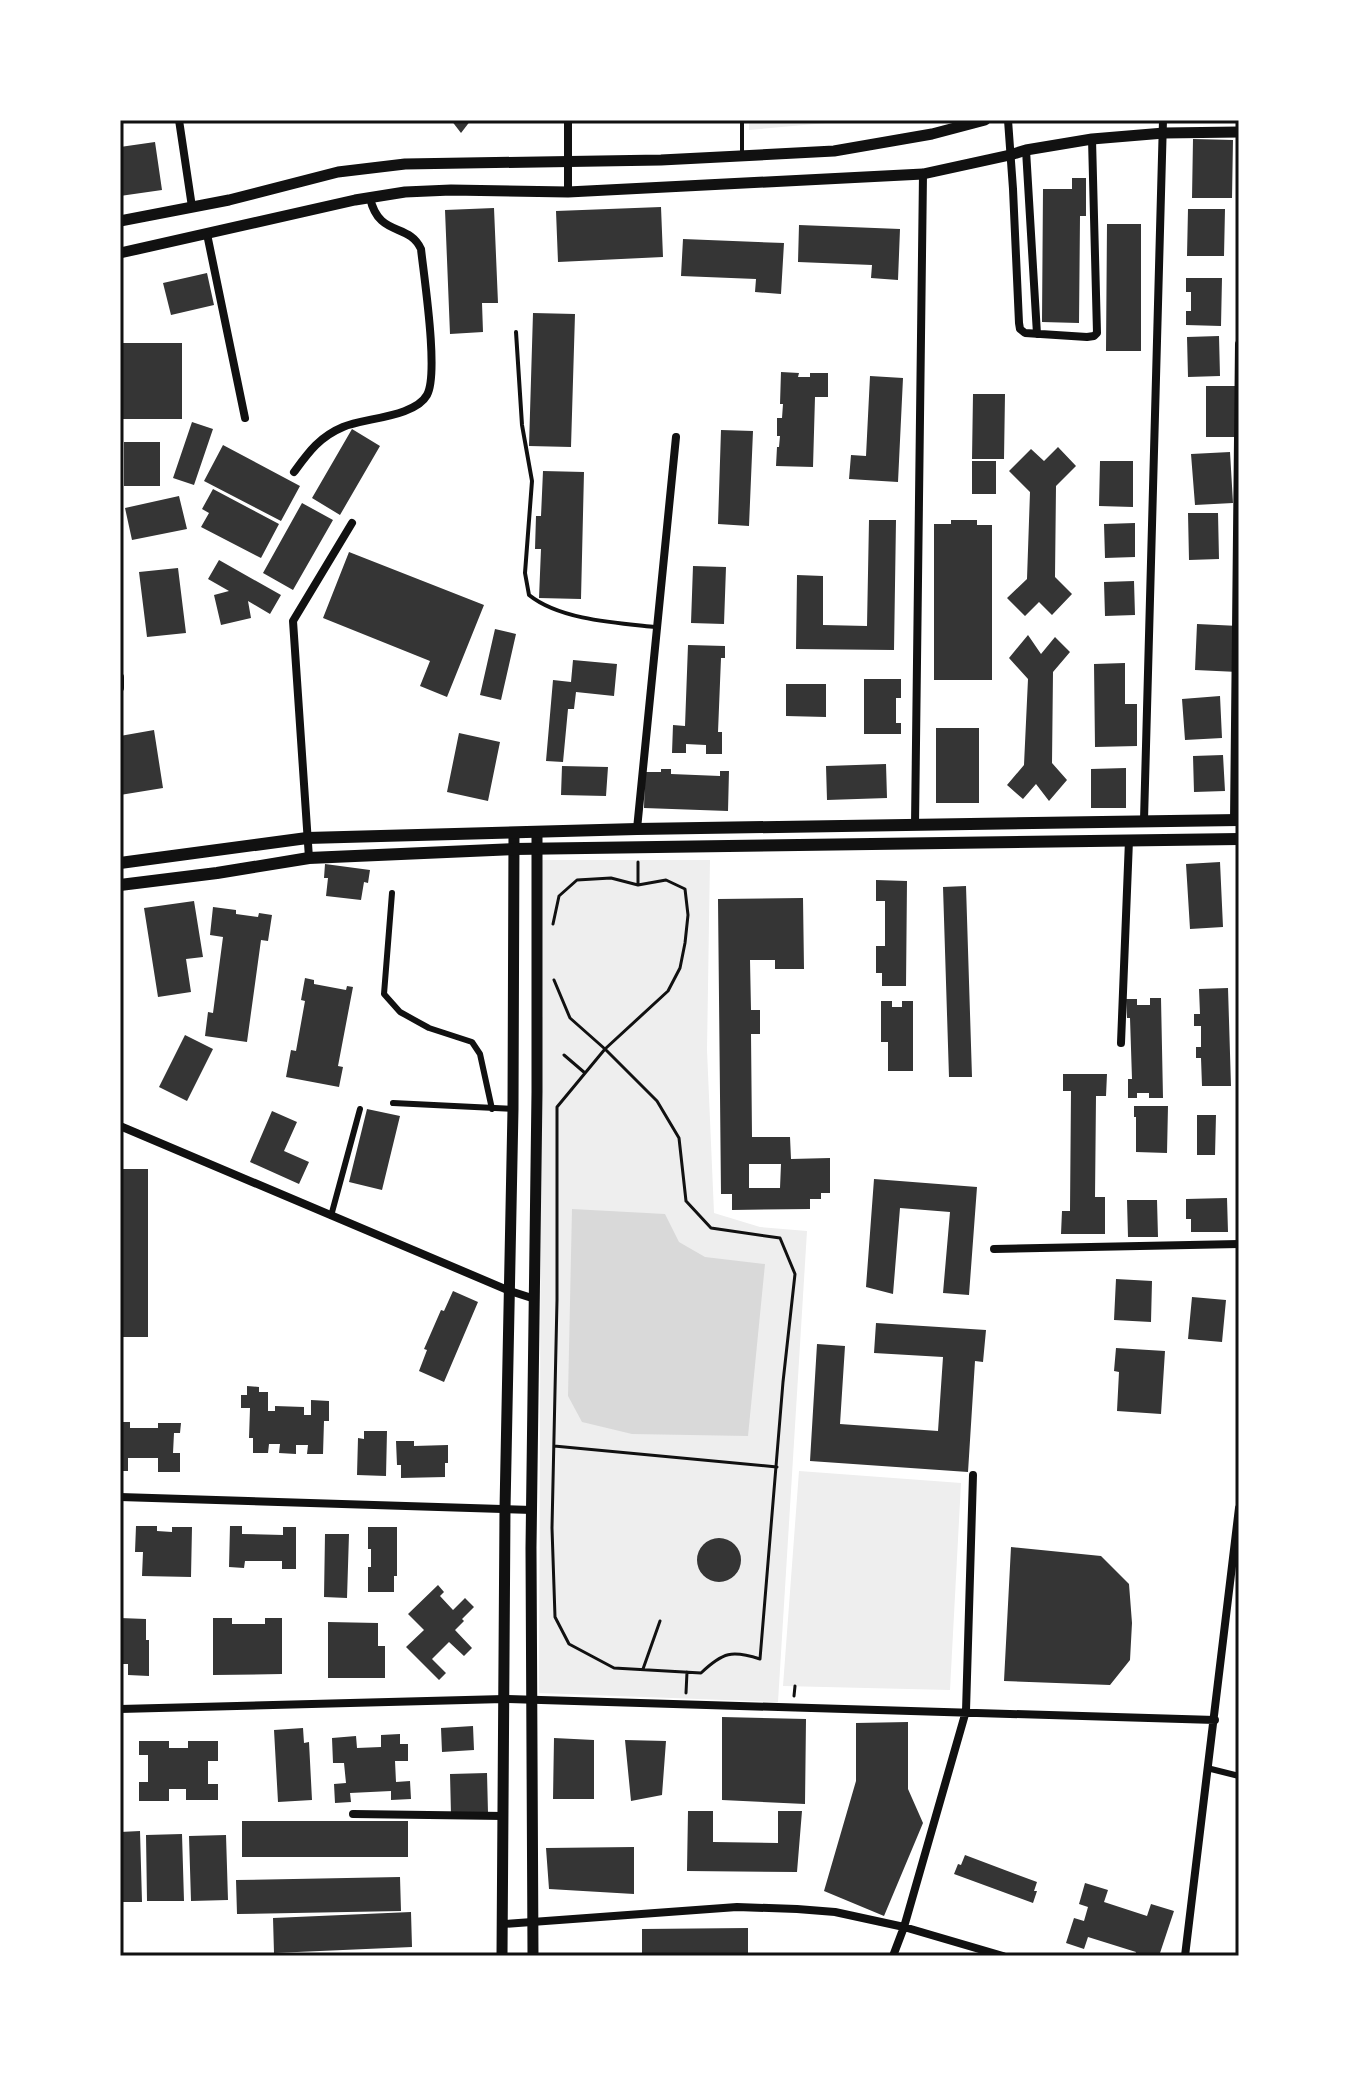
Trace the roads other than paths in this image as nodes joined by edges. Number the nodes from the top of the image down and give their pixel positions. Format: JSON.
{"nodes":[{"id":1,"x":179,"y":120,"type":"edge"},
{"id":2,"x":568,"y":120,"type":"edge"},
{"id":3,"x":742,"y":120,"type":"edge"},
{"id":4,"x":985,"y":120,"type":"edge"},
{"id":5,"x":1008,"y":120,"type":"edge"},
{"id":6,"x":1163,"y":120,"type":"edge"},
{"id":7,"x":1239,"y":132,"type":"edge"},
{"id":8,"x":1164,"y":133,"type":"junction"},
{"id":9,"x":1092,"y":139,"type":"junction"},
{"id":10,"x":1026,"y":150,"type":"junction"},
{"id":11,"x":1010,"y":155,"type":"junction"},
{"id":12,"x":742,"y":156,"type":"junction"},
{"id":13,"x":568,"y":161,"type":"junction"},
{"id":14,"x":923,"y":174,"type":"junction"},
{"id":15,"x":568,"y":192,"type":"junction"},
{"id":16,"x":370,"y":198,"type":"junction"},
{"id":17,"x":192,"y":207,"type":"junction"},
{"id":18,"x":120,"y":221,"type":"edge"},
{"id":19,"x":207,"y":234,"type":"junction"},
{"id":20,"x":120,"y":253,"type":"edge"},
{"id":21,"x":516,"y":332,"type":"dead end"},
{"id":22,"x":1037,"y":334,"type":"junction"},
{"id":23,"x":1239,"y":344,"type":"edge"},
{"id":24,"x":245,"y":418,"type":"dead end"},
{"id":25,"x":676,"y":437,"type":"dead end"},
{"id":26,"x":294,"y":472,"type":"dead end"},
{"id":27,"x":352,"y":523,"type":"dead end"},
{"id":28,"x":658,"y":628,"type":"junction"},
{"id":29,"x":120,"y":677,"type":"edge"},
{"id":30,"x":120,"y":688,"type":"edge"},
{"id":31,"x":1144,"y":820,"type":"junction"},
{"id":32,"x":1237,"y":820,"type":"edge"},
{"id":33,"x":915,"y":825,"type":"junction"},
{"id":34,"x":637,"y":829,"type":"junction"},
{"id":35,"x":537,"y":832,"type":"junction"},
{"id":36,"x":514,"y":833,"type":"junction"},
{"id":37,"x":307,"y":838,"type":"junction"},
{"id":38,"x":1239,"y":839,"type":"edge"},
{"id":39,"x":1129,"y":840,"type":"junction"},
{"id":40,"x":537,"y":848,"type":"junction"},
{"id":41,"x":514,"y":849,"type":"junction"},
{"id":42,"x":309,"y":858,"type":"junction"},
{"id":43,"x":120,"y":863,"type":"edge"},
{"id":44,"x":120,"y":885,"type":"edge"},
{"id":45,"x":392,"y":893,"type":"dead end"},
{"id":46,"x":1121,"y":1043,"type":"dead end"},
{"id":47,"x":393,"y":1103,"type":"dead end"},
{"id":48,"x":360,"y":1109,"type":"dead end"},
{"id":49,"x":492,"y":1109,"type":"junction"},
{"id":50,"x":513,"y":1109,"type":"junction"},
{"id":51,"x":120,"y":1126,"type":"edge"},
{"id":52,"x":331,"y":1216,"type":"junction"},
{"id":53,"x":1239,"y":1244,"type":"edge"},
{"id":54,"x":994,"y":1249,"type":"dead end"},
{"id":55,"x":510,"y":1291,"type":"junction"},
{"id":56,"x":535,"y":1299,"type":"junction"},
{"id":57,"x":973,"y":1475,"type":"dead end"},
{"id":58,"x":120,"y":1497,"type":"edge"},
{"id":59,"x":1239,"y":1508,"type":"edge"},
{"id":60,"x":505,"y":1509,"type":"junction"},
{"id":61,"x":532,"y":1510,"type":"junction"},
{"id":62,"x":1238,"y":1529,"type":"edge"},
{"id":63,"x":504,"y":1699,"type":"junction"},
{"id":64,"x":531,"y":1700,"type":"junction"},
{"id":65,"x":120,"y":1709,"type":"edge"},
{"id":66,"x":966,"y":1711,"type":"junction"},
{"id":67,"x":1215,"y":1720,"type":"junction"},
{"id":68,"x":1207,"y":1768,"type":"junction"},
{"id":69,"x":1239,"y":1776,"type":"edge"},
{"id":70,"x":353,"y":1814,"type":"dead end"},
{"id":71,"x":504,"y":1816,"type":"junction"},
{"id":72,"x":533,"y":1921,"type":"junction"},
{"id":73,"x":503,"y":1924,"type":"junction"},
{"id":74,"x":904,"y":1927,"type":"junction"},
{"id":75,"x":502,"y":1956,"type":"edge"},
{"id":76,"x":533,"y":1956,"type":"edge"},
{"id":77,"x":893,"y":1956,"type":"edge"},
{"id":78,"x":1003,"y":1956,"type":"edge"},
{"id":79,"x":1185,"y":1956,"type":"edge"}],
"edges":[{"from":1,"to":17,"type":"street"},
{"from":2,"to":13,"type":"street"},
{"from":3,"to":12,"type":"lane"},
{"from":4,"to":12,"type":"street"},
{"from":5,"to":11,"type":"street"},
{"from":6,"to":8,"type":"street"},
{"from":7,"to":8,"type":"street"},
{"from":8,"to":9,"type":"street"},
{"from":8,"to":31,"type":"street"},
{"from":9,"to":10,"type":"street"},
{"from":9,"to":22,"type":"street"},
{"from":10,"to":11,"type":"street"},
{"from":10,"to":22,"type":"street"},
{"from":11,"to":14,"type":"street"},
{"from":11,"to":22,"type":"street"},
{"from":12,"to":13,"type":"street"},
{"from":13,"to":15,"type":"street"},
{"from":13,"to":17,"type":"street"},
{"from":14,"to":15,"type":"street"},
{"from":14,"to":33,"type":"street"},
{"from":15,"to":16,"type":"street"},
{"from":16,"to":19,"type":"street"},
{"from":16,"to":26,"type":"street"},
{"from":17,"to":18,"type":"street"},
{"from":19,"to":20,"type":"street"},
{"from":19,"to":24,"type":"street"},
{"from":21,"to":28,"type":"lane"},
{"from":23,"to":32,"type":"street"},
{"from":25,"to":28,"type":"street"},
{"from":27,"to":37,"type":"street"},
{"from":28,"to":34,"type":"street"},
{"from":29,"to":30,"type":"street"},
{"from":31,"to":32,"type":"main road"},
{"from":31,"to":33,"type":"main road"},
{"from":33,"to":34,"type":"main road"},
{"from":34,"to":35,"type":"main road"},
{"from":35,"to":36,"type":"main road"},
{"from":35,"to":40,"type":"street"},
{"from":36,"to":37,"type":"main road"},
{"from":36,"to":41,"type":"street"},
{"from":37,"to":42,"type":"street"},
{"from":37,"to":43,"type":"main road"},
{"from":38,"to":39,"type":"main road"},
{"from":39,"to":40,"type":"main road"},
{"from":39,"to":46,"type":"street"},
{"from":40,"to":41,"type":"main road"},
{"from":40,"to":56,"type":"street"},
{"from":41,"to":42,"type":"main road"},
{"from":41,"to":50,"type":"street"},
{"from":42,"to":44,"type":"main road"},
{"from":45,"to":49,"type":"street"},
{"from":47,"to":49,"type":"street"},
{"from":48,"to":52,"type":"street"},
{"from":49,"to":50,"type":"street"},
{"from":50,"to":55,"type":"street"},
{"from":51,"to":52,"type":"street"},
{"from":52,"to":55,"type":"street"},
{"from":53,"to":54,"type":"street"},
{"from":55,"to":56,"type":"street"},
{"from":55,"to":60,"type":"street"},
{"from":56,"to":61,"type":"street"},
{"from":57,"to":66,"type":"street"},
{"from":58,"to":60,"type":"street"},
{"from":59,"to":62,"type":"street"},
{"from":60,"to":61,"type":"street"},
{"from":60,"to":63,"type":"street"},
{"from":61,"to":64,"type":"street"},
{"from":62,"to":67,"type":"street"},
{"from":63,"to":64,"type":"street"},
{"from":63,"to":65,"type":"street"},
{"from":63,"to":71,"type":"street"},
{"from":64,"to":66,"type":"street"},
{"from":64,"to":72,"type":"street"},
{"from":66,"to":67,"type":"street"},
{"from":66,"to":74,"type":"street"},
{"from":67,"to":68,"type":"street"},
{"from":68,"to":69,"type":"street"},
{"from":68,"to":79,"type":"street"},
{"from":70,"to":71,"type":"street"},
{"from":71,"to":73,"type":"street"},
{"from":72,"to":73,"type":"street"},
{"from":72,"to":74,"type":"street"},
{"from":72,"to":76,"type":"street"},
{"from":73,"to":75,"type":"street"},
{"from":74,"to":77,"type":"street"},
{"from":74,"to":78,"type":"street"}]}
